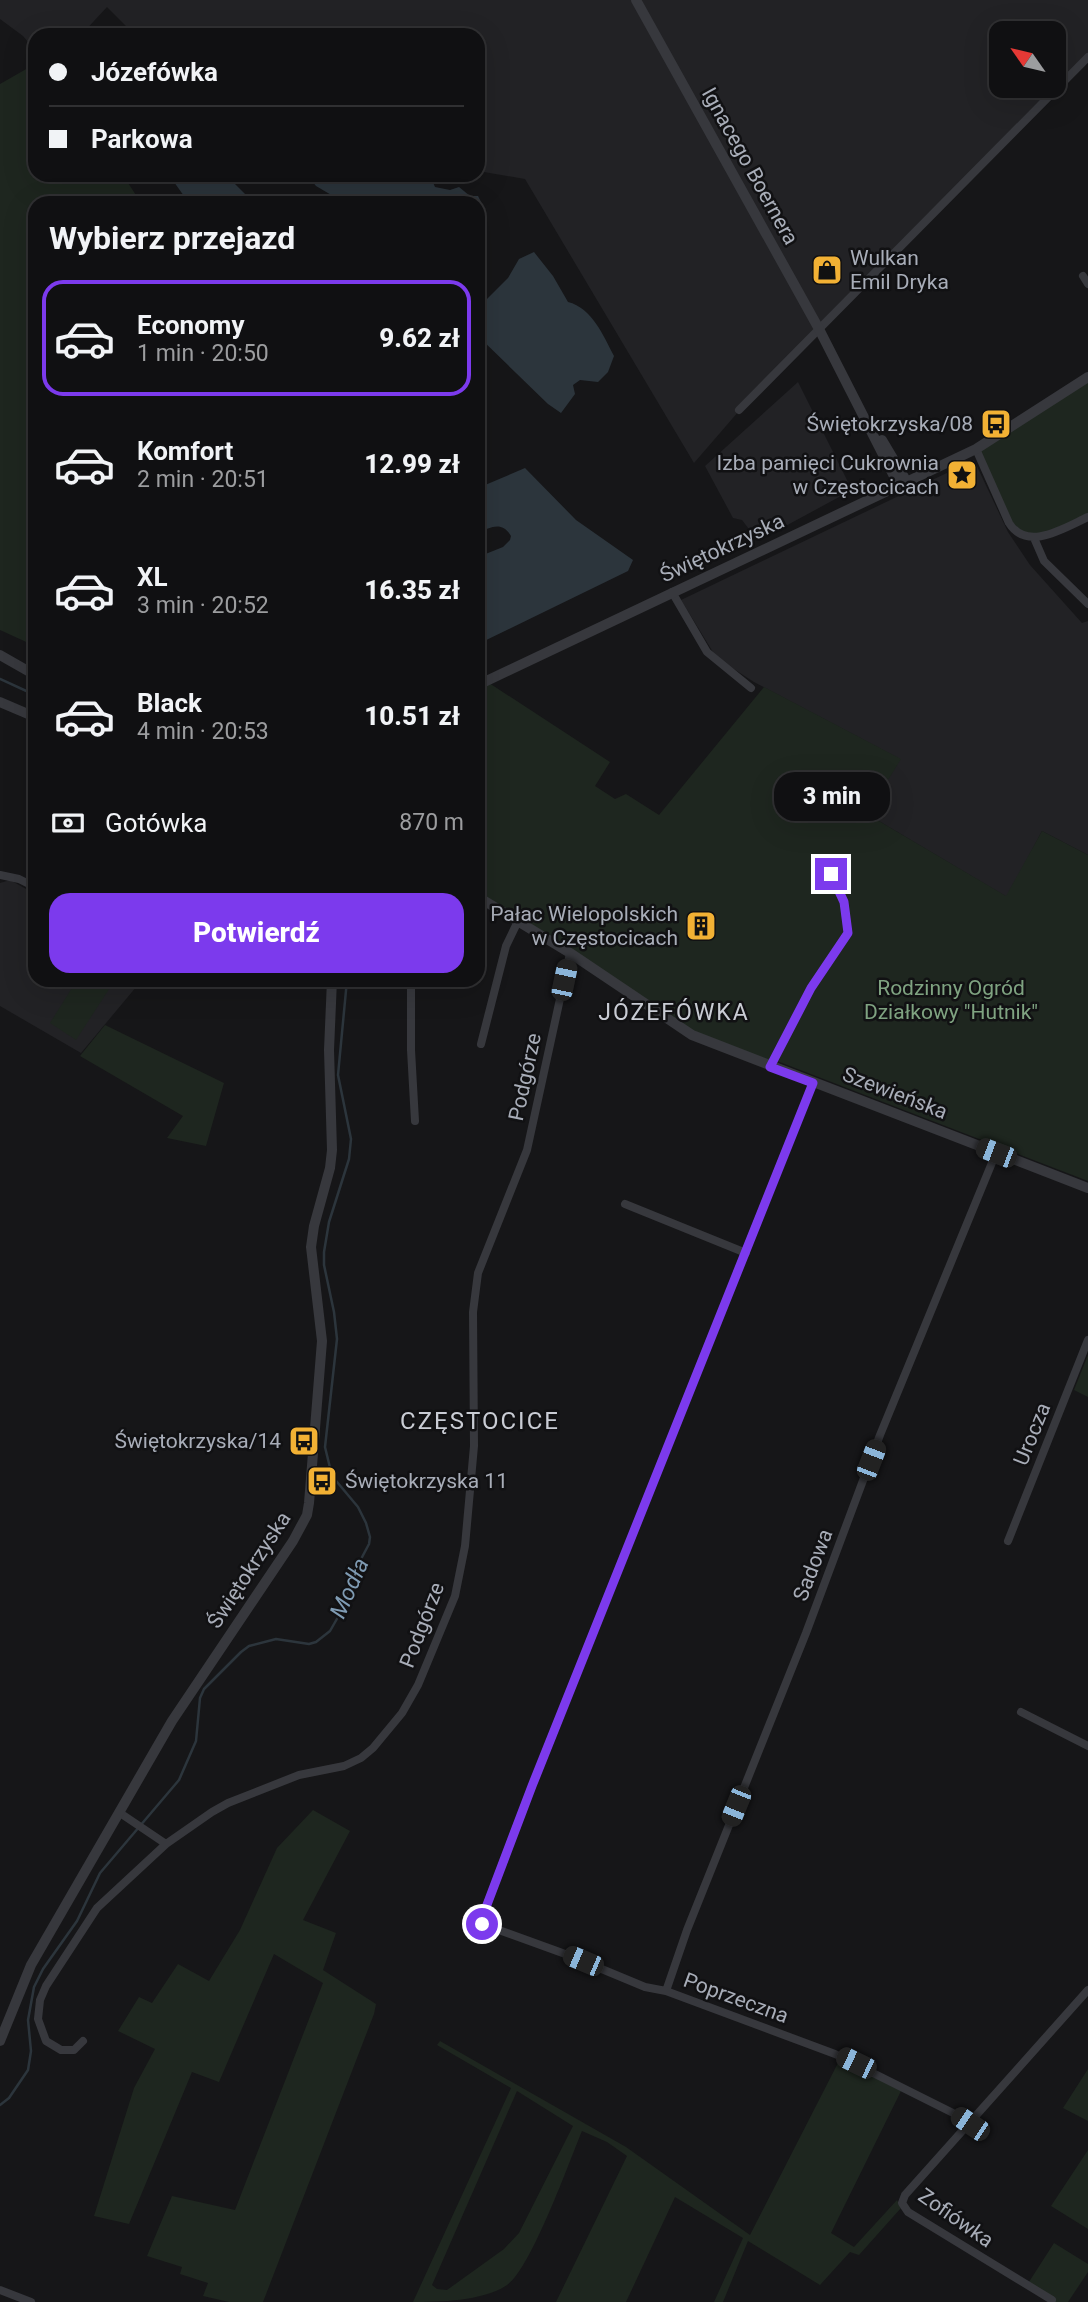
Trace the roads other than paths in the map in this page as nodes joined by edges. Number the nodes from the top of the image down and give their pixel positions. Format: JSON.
{"nodes":[{"id":1,"x":636,"y":0,"type":"edge"},
{"id":2,"x":1088,"y":57,"type":"edge"},
{"id":3,"x":819,"y":329,"type":"junction"},
{"id":4,"x":1088,"y":377,"type":"edge"},
{"id":5,"x":739,"y":410,"type":"dead end"},
{"id":6,"x":976,"y":449,"type":"junction"},
{"id":7,"x":903,"y":484,"type":"junction"},
{"id":8,"x":1088,"y":517,"type":"edge"},
{"id":9,"x":1034,"y":538,"type":"junction"},
{"id":10,"x":671,"y":592,"type":"junction"},
{"id":11,"x":1088,"y":604,"type":"edge"},
{"id":12,"x":0,"y":655,"type":"edge"},
{"id":13,"x":28,"y":671,"type":"edge"},
{"id":14,"x":485,"y":682,"type":"edge"},
{"id":15,"x":751,"y":688,"type":"dead end"},
{"id":16,"x":0,"y":702,"type":"edge"},
{"id":17,"x":28,"y":714,"type":"edge"},
{"id":18,"x":831,"y":874,"type":"dead end"},
{"id":19,"x":0,"y":876,"type":"edge"},
{"id":20,"x":28,"y":884,"type":"edge"},
{"id":21,"x":485,"y":901,"type":"edge"},
{"id":22,"x":518,"y":921,"type":"junction"},
{"id":23,"x":570,"y":953,"type":"junction"},
{"id":24,"x":332,"y":987,"type":"edge"},
{"id":25,"x":411,"y":987,"type":"edge"},
{"id":26,"x":481,"y":1044,"type":"dead end"},
{"id":27,"x":770,"y":1067,"type":"junction"},
{"id":28,"x":813,"y":1083,"type":"junction"},
{"id":29,"x":415,"y":1121,"type":"dead end"},
{"id":30,"x":996,"y":1153,"type":"junction"},
{"id":31,"x":1088,"y":1188,"type":"edge"},
{"id":32,"x":625,"y":1204,"type":"dead end"},
{"id":33,"x":746,"y":1253,"type":"junction"},
{"id":34,"x":1088,"y":1340,"type":"edge"},
{"id":35,"x":1008,"y":1541,"type":"dead end"},
{"id":36,"x":1021,"y":1712,"type":"dead end"},
{"id":37,"x":1088,"y":1746,"type":"edge"},
{"id":38,"x":123,"y":1815,"type":"junction"},
{"id":39,"x":166,"y":1844,"type":"junction"},
{"id":40,"x":1088,"y":1990,"type":"edge"},
{"id":41,"x":666,"y":1991,"type":"junction"},
{"id":42,"x":0,"y":2041,"type":"edge"},
{"id":43,"x":83,"y":2041,"type":"dead end"},
{"id":44,"x":970,"y":2124,"type":"junction"},
{"id":45,"x":0,"y":2290,"type":"edge"},
{"id":46,"x":1052,"y":2300,"type":"dead end"},
{"id":47,"x":31,"y":2302,"type":"edge"}],
"edges":[{"from":1,"to":3,"type":"street","name":"Ignacego Boernera"},
{"from":2,"to":3,"type":"street"},
{"from":3,"to":5,"type":"street"},
{"from":3,"to":7,"type":"street","name":"Ignacego Boernera"},
{"from":4,"to":6,"type":"street","name":"Świętokrzyska"},
{"from":6,"to":7,"type":"street","name":"Świętokrzyska"},
{"from":6,"to":9,"type":"street"},
{"from":7,"to":10,"type":"street","name":"Świętokrzyska"},
{"from":8,"to":9,"type":"street"},
{"from":9,"to":11,"type":"street"},
{"from":10,"to":14,"type":"street","name":"Świętokrzyska"},
{"from":10,"to":15,"type":"street"},
{"from":12,"to":13,"type":"street"},
{"from":16,"to":17,"type":"street"},
{"from":18,"to":27,"type":"street"},
{"from":19,"to":20,"type":"street"},
{"from":21,"to":22,"type":"street","name":"Szewieńska"},
{"from":22,"to":23,"type":"street","name":"Szewieńska"},
{"from":22,"to":26,"type":"street"},
{"from":23,"to":27,"type":"street","name":"Szewieńska"},
{"from":23,"to":39,"type":"street","name":"Podgórze"},
{"from":24,"to":38,"type":"street","name":"Świętokrzyska"},
{"from":25,"to":29,"type":"street"},
{"from":27,"to":28,"type":"street","name":"Szewieńska"},
{"from":28,"to":30,"type":"street","name":"Szewieńska"},
{"from":28,"to":33,"type":"street"},
{"from":30,"to":31,"type":"street","name":"Szewieńska"},
{"from":30,"to":41,"type":"street","name":"Sadowa"},
{"from":32,"to":33,"type":"street"},
{"from":33,"to":41,"type":"street","name":"Poprzeczna"},
{"from":34,"to":35,"type":"street","name":"Urocza"},
{"from":36,"to":37,"type":"street"},
{"from":38,"to":39,"type":"street"},
{"from":38,"to":42,"type":"street","name":"Świętokrzyska"},
{"from":39,"to":43,"type":"street","name":"Podgórze"},
{"from":40,"to":44,"type":"street","name":"Zofiówka"},
{"from":41,"to":44,"type":"street","name":"Poprzeczna"},
{"from":44,"to":46,"type":"street","name":"Zofiówka"},
{"from":45,"to":47,"type":"street"}]}
